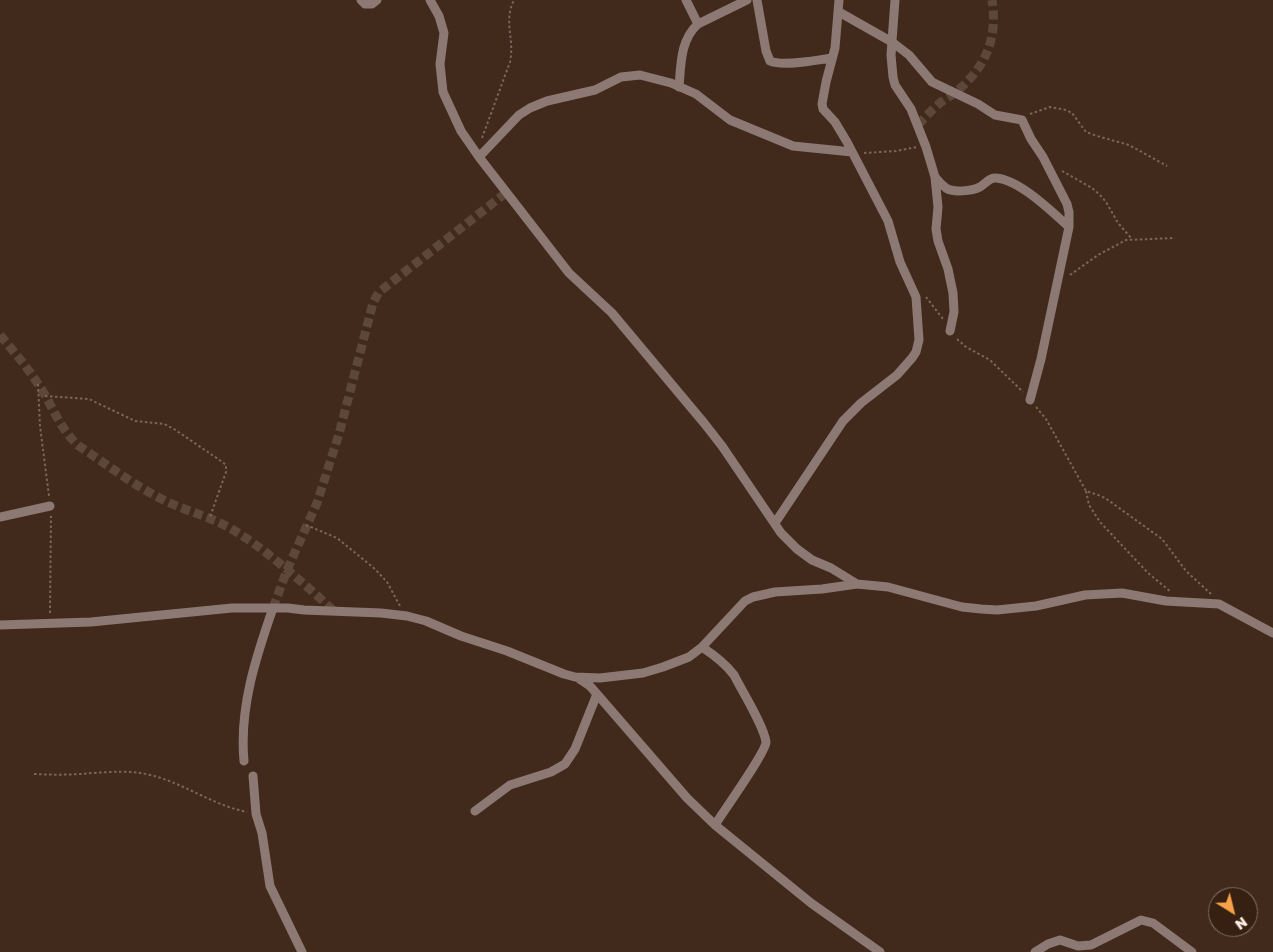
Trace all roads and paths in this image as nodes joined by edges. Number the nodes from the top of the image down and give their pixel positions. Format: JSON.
{"nodes":[{"id":1,"x":361,"y":0,"type":"edge"},
{"id":2,"x":377,"y":0,"type":"edge"},
{"id":3,"x":430,"y":0,"type":"edge"},
{"id":4,"x":514,"y":0,"type":"edge"},
{"id":5,"x":686,"y":0,"type":"edge"},
{"id":6,"x":747,"y":0,"type":"edge"},
{"id":7,"x":757,"y":0,"type":"edge"},
{"id":8,"x":839,"y":0,"type":"edge"},
{"id":9,"x":895,"y":0,"type":"edge"},
{"id":10,"x":838,"y":12,"type":"junction"},
{"id":11,"x":698,"y":24,"type":"junction"},
{"id":12,"x":892,"y":42,"type":"junction"},
{"id":13,"x":832,"y":58,"type":"junction"},
{"id":14,"x":680,"y":87,"type":"junction"},
{"id":15,"x":1022,"y":120,"type":"junction"},
{"id":16,"x":926,"y":145,"type":"junction"},
{"id":17,"x":852,"y":152,"type":"junction"},
{"id":18,"x":480,"y":156,"type":"junction"},
{"id":19,"x":1046,"y":164,"type":"junction"},
{"id":20,"x":1167,"y":166,"type":"dead end"},
{"id":21,"x":935,"y":177,"type":"junction"},
{"id":22,"x":1069,"y":227,"type":"junction"},
{"id":23,"x":1175,"y":238,"type":"dead end"},
{"id":24,"x":1132,"y":239,"type":"junction"},
{"id":25,"x":1055,"y":289,"type":"junction"},
{"id":26,"x":925,"y":295,"type":"dead end"},
{"id":27,"x":950,"y":331,"type":"junction"},
{"id":28,"x":45,"y":396,"type":"dead end"},
{"id":29,"x":1030,"y":400,"type":"junction"},
{"id":30,"x":1086,"y":491,"type":"junction"},
{"id":31,"x":50,"y":506,"type":"dead end"},
{"id":32,"x":0,"y":517,"type":"edge"},
{"id":33,"x":210,"y":517,"type":"dead end"},
{"id":34,"x":775,"y":523,"type":"junction"},
{"id":35,"x":306,"y":526,"type":"dead end"},
{"id":36,"x":857,"y":584,"type":"junction"},
{"id":37,"x":1182,"y":602,"type":"junction"},
{"id":38,"x":1219,"y":604,"type":"junction"},
{"id":39,"x":273,"y":608,"type":"junction"},
{"id":40,"x":407,"y":616,"type":"junction"},
{"id":41,"x":0,"y":624,"type":"edge"},
{"id":42,"x":1273,"y":633,"type":"edge"},
{"id":43,"x":702,"y":647,"type":"junction"},
{"id":44,"x":575,"y":677,"type":"junction"},
{"id":45,"x":598,"y":694,"type":"junction"},
{"id":46,"x":244,"y":761,"type":"dead end"},
{"id":47,"x":34,"y":774,"type":"dead end"},
{"id":48,"x":253,"y":776,"type":"dead end"},
{"id":49,"x":475,"y":810,"type":"dead end"},
{"id":50,"x":256,"y":814,"type":"junction"},
{"id":51,"x":715,"y":825,"type":"junction"},
{"id":52,"x":302,"y":952,"type":"edge"},
{"id":53,"x":880,"y":952,"type":"edge"},
{"id":54,"x":1035,"y":952,"type":"edge"},
{"id":55,"x":1192,"y":952,"type":"edge"}],
"edges":[{"from":1,"to":2,"type":"street"},
{"from":3,"to":18,"type":"street"},
{"from":4,"to":18,"type":"path"},
{"from":5,"to":11,"type":"street"},
{"from":6,"to":11,"type":"street"},
{"from":7,"to":13,"type":"street"},
{"from":8,"to":10,"type":"street"},
{"from":9,"to":12,"type":"street"},
{"from":10,"to":12,"type":"street"},
{"from":10,"to":13,"type":"street"},
{"from":11,"to":14,"type":"street"},
{"from":12,"to":15,"type":"street"},
{"from":12,"to":16,"type":"street"},
{"from":13,"to":17,"type":"street"},
{"from":14,"to":17,"type":"street"},
{"from":14,"to":18,"type":"street"},
{"from":15,"to":19,"type":"street"},
{"from":15,"to":20,"type":"path"},
{"from":16,"to":17,"type":"path"},
{"from":16,"to":21,"type":"street"},
{"from":17,"to":34,"type":"street"},
{"from":18,"to":34,"type":"street"},
{"from":19,"to":22,"type":"street"},
{"from":19,"to":24,"type":"path"},
{"from":21,"to":22,"type":"street"},
{"from":21,"to":27,"type":"street"},
{"from":22,"to":25,"type":"street"},
{"from":23,"to":24,"type":"path"},
{"from":24,"to":25,"type":"path"},
{"from":25,"to":29,"type":"street"},
{"from":26,"to":27,"type":"path"},
{"from":27,"to":29,"type":"path"},
{"from":28,"to":33,"type":"path"},
{"from":29,"to":30,"type":"path"},
{"from":30,"to":37,"type":"path"},
{"from":30,"to":38,"type":"path"},
{"from":31,"to":32,"type":"street"},
{"from":34,"to":36,"type":"street"},
{"from":35,"to":40,"type":"path"},
{"from":36,"to":37,"type":"street"},
{"from":36,"to":43,"type":"street"},
{"from":37,"to":38,"type":"street"},
{"from":38,"to":42,"type":"street"},
{"from":39,"to":40,"type":"street"},
{"from":39,"to":41,"type":"street"},
{"from":39,"to":46,"type":"street"},
{"from":40,"to":44,"type":"street"},
{"from":43,"to":44,"type":"street"},
{"from":43,"to":51,"type":"street"},
{"from":44,"to":45,"type":"street"},
{"from":45,"to":49,"type":"street"},
{"from":45,"to":51,"type":"street"},
{"from":47,"to":50,"type":"path"},
{"from":48,"to":50,"type":"street"},
{"from":50,"to":52,"type":"street"},
{"from":51,"to":53,"type":"street"},
{"from":54,"to":55,"type":"street"}]}
